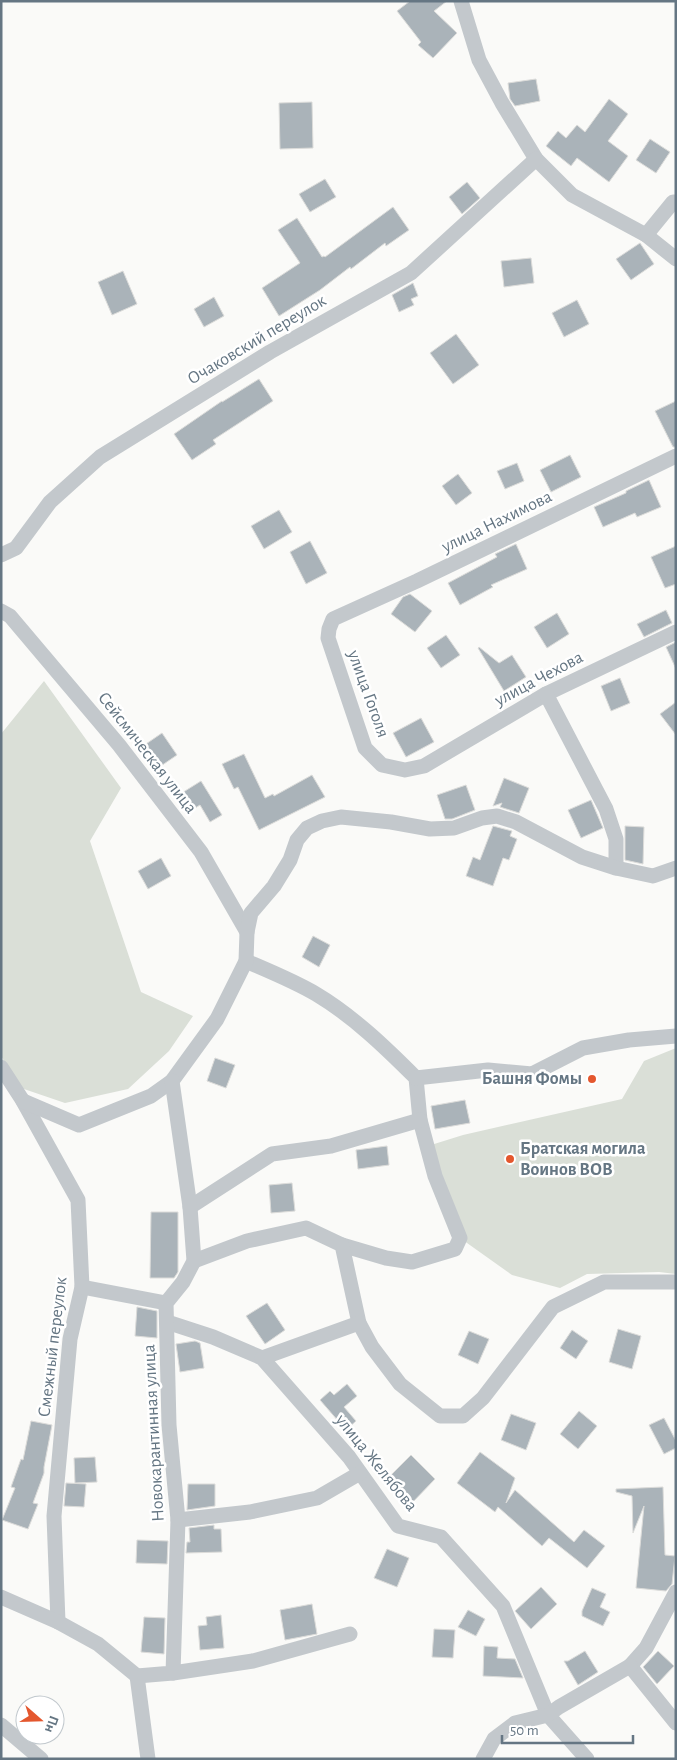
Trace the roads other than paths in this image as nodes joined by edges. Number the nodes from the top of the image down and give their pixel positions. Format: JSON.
{"nodes":[{"id":1,"x":461,"y":1,"type":"edge"},
{"id":2,"x":536,"y":159,"type":"junction"},
{"id":3,"x":676,"y":202,"type":"edge"},
{"id":4,"x":646,"y":236,"type":"junction"},
{"id":5,"x":676,"y":259,"type":"edge"},
{"id":6,"x":676,"y":456,"type":"edge"},
{"id":7,"x":1,"y":555,"type":"edge"},
{"id":8,"x":1,"y":611,"type":"edge"},
{"id":9,"x":333,"y":619,"type":"joint"},
{"id":10,"x":676,"y":632,"type":"edge"},
{"id":11,"x":546,"y":694,"type":"junction"},
{"id":12,"x":424,"y":766,"type":"joint"},
{"id":13,"x":616,"y":868,"type":"junction"},
{"id":14,"x":676,"y":868,"type":"edge"},
{"id":15,"x":247,"y":932,"type":"junction"},
{"id":16,"x":246,"y":961,"type":"junction"},
{"id":17,"x":676,"y":1036,"type":"edge"},
{"id":18,"x":1,"y":1067,"type":"edge"},
{"id":19,"x":416,"y":1078,"type":"junction"},
{"id":20,"x":172,"y":1081,"type":"junction"},
{"id":21,"x":23,"y":1101,"type":"junction"},
{"id":22,"x":420,"y":1120,"type":"junction"},
{"id":23,"x":190,"y":1207,"type":"junction"},
{"id":24,"x":342,"y":1246,"type":"junction"},
{"id":25,"x":194,"y":1261,"type":"junction"},
{"id":26,"x":676,"y":1282,"type":"edge"},
{"id":27,"x":82,"y":1287,"type":"junction"},
{"id":28,"x":166,"y":1303,"type":"junction"},
{"id":29,"x":166,"y":1322,"type":"junction"},
{"id":30,"x":359,"y":1323,"type":"junction"},
{"id":31,"x":262,"y":1358,"type":"junction"},
{"id":32,"x":360,"y":1473,"type":"junction"},
{"id":33,"x":178,"y":1520,"type":"junction"},
{"id":34,"x":676,"y":1592,"type":"edge"},
{"id":35,"x":1,"y":1597,"type":"edge"},
{"id":36,"x":58,"y":1622,"type":"junction"},
{"id":37,"x":350,"y":1634,"type":"dead end"},
{"id":38,"x":630,"y":1666,"type":"junction"},
{"id":39,"x":173,"y":1673,"type":"junction"},
{"id":40,"x":138,"y":1676,"type":"junction"},
{"id":41,"x":548,"y":1715,"type":"junction"},
{"id":42,"x":676,"y":1723,"type":"edge"},
{"id":43,"x":1,"y":1724,"type":"edge"},
{"id":44,"x":41,"y":1759,"type":"edge"},
{"id":45,"x":148,"y":1759,"type":"edge"},
{"id":46,"x":483,"y":1759,"type":"edge"},
{"id":47,"x":587,"y":1759,"type":"edge"}],
"edges":[{"from":1,"to":2,"type":"street"},
{"from":2,"to":4,"type":"street"},
{"from":2,"to":7,"type":"street","name":"Очаковский переулок"},
{"from":3,"to":4,"type":"street"},
{"from":4,"to":5,"type":"street"},
{"from":6,"to":9,"type":"street","name":"улица Нахимова"},
{"from":8,"to":15,"type":"street","name":"Сейсмическая улица"},
{"from":9,"to":12,"type":"street","name":"улица Гоголя"},
{"from":10,"to":11,"type":"street","name":"улица Чехова"},
{"from":11,"to":12,"type":"street","name":"улица Чехова"},
{"from":11,"to":13,"type":"street"},
{"from":13,"to":14,"type":"street"},
{"from":13,"to":15,"type":"street"},
{"from":15,"to":16,"type":"street"},
{"from":16,"to":19,"type":"street"},
{"from":16,"to":20,"type":"street"},
{"from":17,"to":19,"type":"street"},
{"from":18,"to":21,"type":"street","name":"Смежный переулок"},
{"from":19,"to":22,"type":"street"},
{"from":20,"to":21,"type":"street"},
{"from":20,"to":23,"type":"street"},
{"from":21,"to":27,"type":"street","name":"Смежный переулок"},
{"from":22,"to":23,"type":"street"},
{"from":22,"to":24,"type":"street"},
{"from":23,"to":25,"type":"street"},
{"from":24,"to":25,"type":"street"},
{"from":24,"to":30,"type":"street"},
{"from":25,"to":28,"type":"street"},
{"from":26,"to":30,"type":"street"},
{"from":27,"to":28,"type":"street"},
{"from":27,"to":36,"type":"street","name":"Смежный переулок"},
{"from":28,"to":29,"type":"street","name":"Новокарантинная улица"},
{"from":29,"to":31,"type":"street","name":"улица Желябова"},
{"from":29,"to":33,"type":"street","name":"Новокарантинная улица"},
{"from":30,"to":31,"type":"street"},
{"from":31,"to":32,"type":"street","name":"улица Желябова"},
{"from":32,"to":33,"type":"street"},
{"from":32,"to":41,"type":"street","name":"улица Желябова"},
{"from":33,"to":39,"type":"street","name":"Новокарантинная улица"},
{"from":34,"to":38,"type":"street"},
{"from":35,"to":36,"type":"street"},
{"from":36,"to":40,"type":"street"},
{"from":37,"to":39,"type":"street"},
{"from":38,"to":41,"type":"street"},
{"from":38,"to":42,"type":"street"},
{"from":39,"to":40,"type":"street"},
{"from":40,"to":45,"type":"street"},
{"from":41,"to":46,"type":"street"},
{"from":41,"to":47,"type":"street","name":"улица Желябова"},
{"from":43,"to":44,"type":"street"}]}
